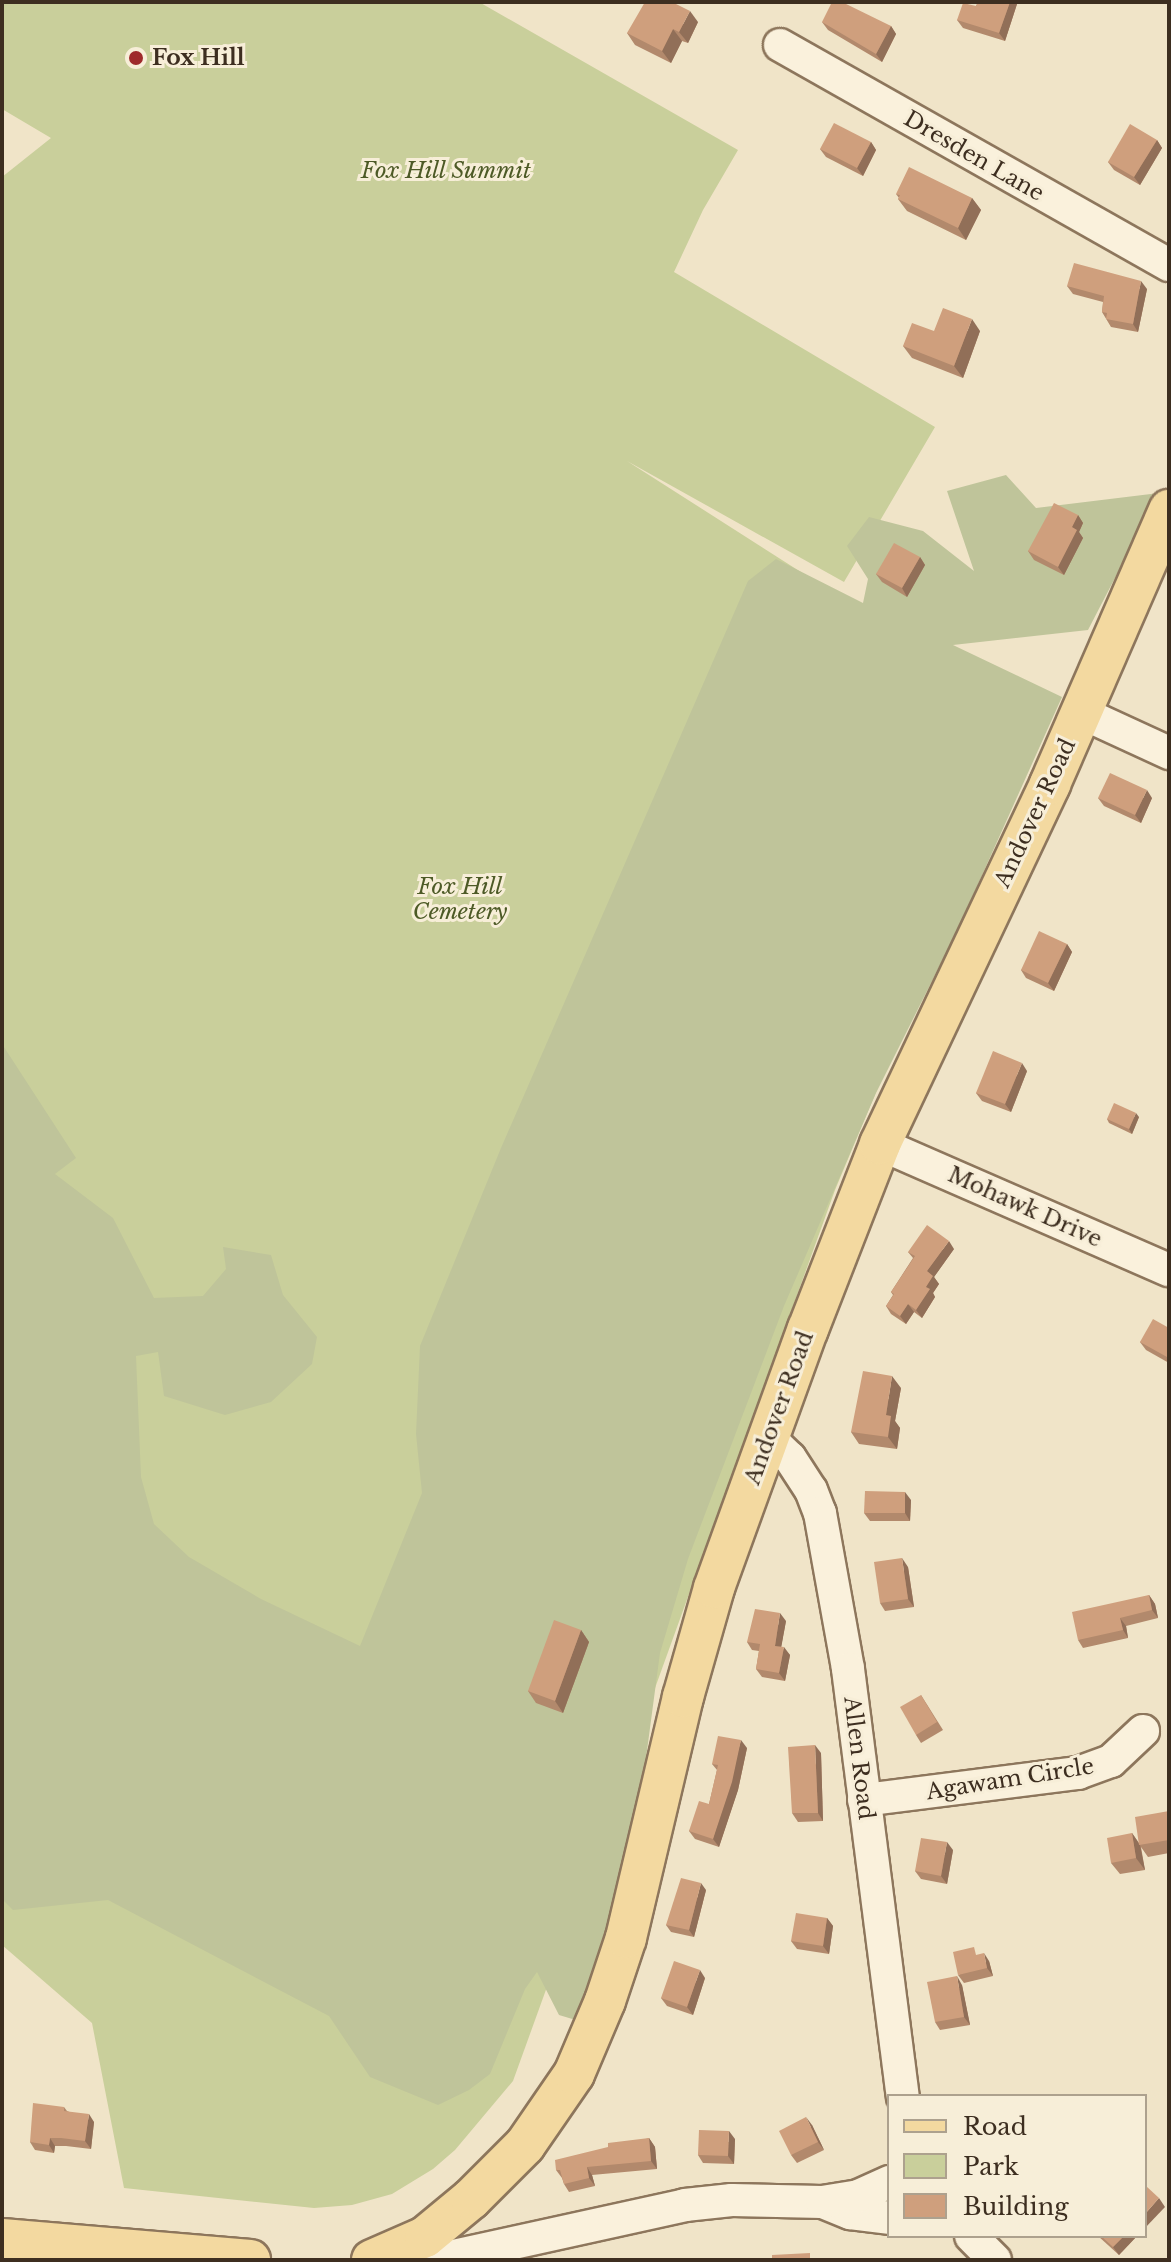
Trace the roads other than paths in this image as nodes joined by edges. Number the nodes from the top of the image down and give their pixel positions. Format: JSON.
{"nodes":[{"id":1,"x":780,"y":45,"type":"dead end"},
{"id":2,"x":1169,"y":265,"type":"edge"},
{"id":3,"x":1169,"y":510,"type":"edge"},
{"id":4,"x":1082,"y":713,"type":"junction"},
{"id":5,"x":1169,"y":753,"type":"edge"},
{"id":6,"x":880,"y":1144,"type":"junction"},
{"id":7,"x":1169,"y":1270,"type":"edge"},
{"id":8,"x":768,"y":1437,"type":"junction"},
{"id":9,"x":1143,"y":1731,"type":"dead end"},
{"id":10,"x":864,"y":1800,"type":"junction"},
{"id":11,"x":903,"y":2094,"type":"edge"},
{"id":12,"x":887,"y":2183,"type":"edge"},
{"id":13,"x":822,"y":2202,"type":"junction"},
{"id":14,"x":887,"y":2218,"type":"edge"},
{"id":15,"x":973,"y":2238,"type":"edge"},
{"id":16,"x":2,"y":2239,"type":"edge"},
{"id":17,"x":409,"y":2246,"type":"junction"},
{"id":18,"x":250,"y":2260,"type":"edge"},
{"id":19,"x":372,"y":2260,"type":"edge"},
{"id":20,"x":995,"y":2260,"type":"edge"}],
"edges":[{"from":1,"to":2,"type":"street","name":"Dresden Lane"},
{"from":3,"to":4,"type":"main road","name":"Andover Road"},
{"from":4,"to":5,"type":"street"},
{"from":4,"to":6,"type":"main road","name":"Andover Road"},
{"from":6,"to":7,"type":"street","name":"Mohawk Drive"},
{"from":6,"to":8,"type":"main road","name":"Andover Road"},
{"from":8,"to":10,"type":"street","name":"Allen Road"},
{"from":8,"to":17,"type":"main road","name":"Andover Road"},
{"from":9,"to":10,"type":"street","name":"Agawam Circle"},
{"from":10,"to":11,"type":"street","name":"Allen Road"},
{"from":12,"to":13,"type":"street"},
{"from":13,"to":14,"type":"street"},
{"from":13,"to":17,"type":"street"},
{"from":15,"to":20,"type":"street"},
{"from":16,"to":18,"type":"main road"},
{"from":17,"to":19,"type":"main road","name":"Andover Road"}]}
